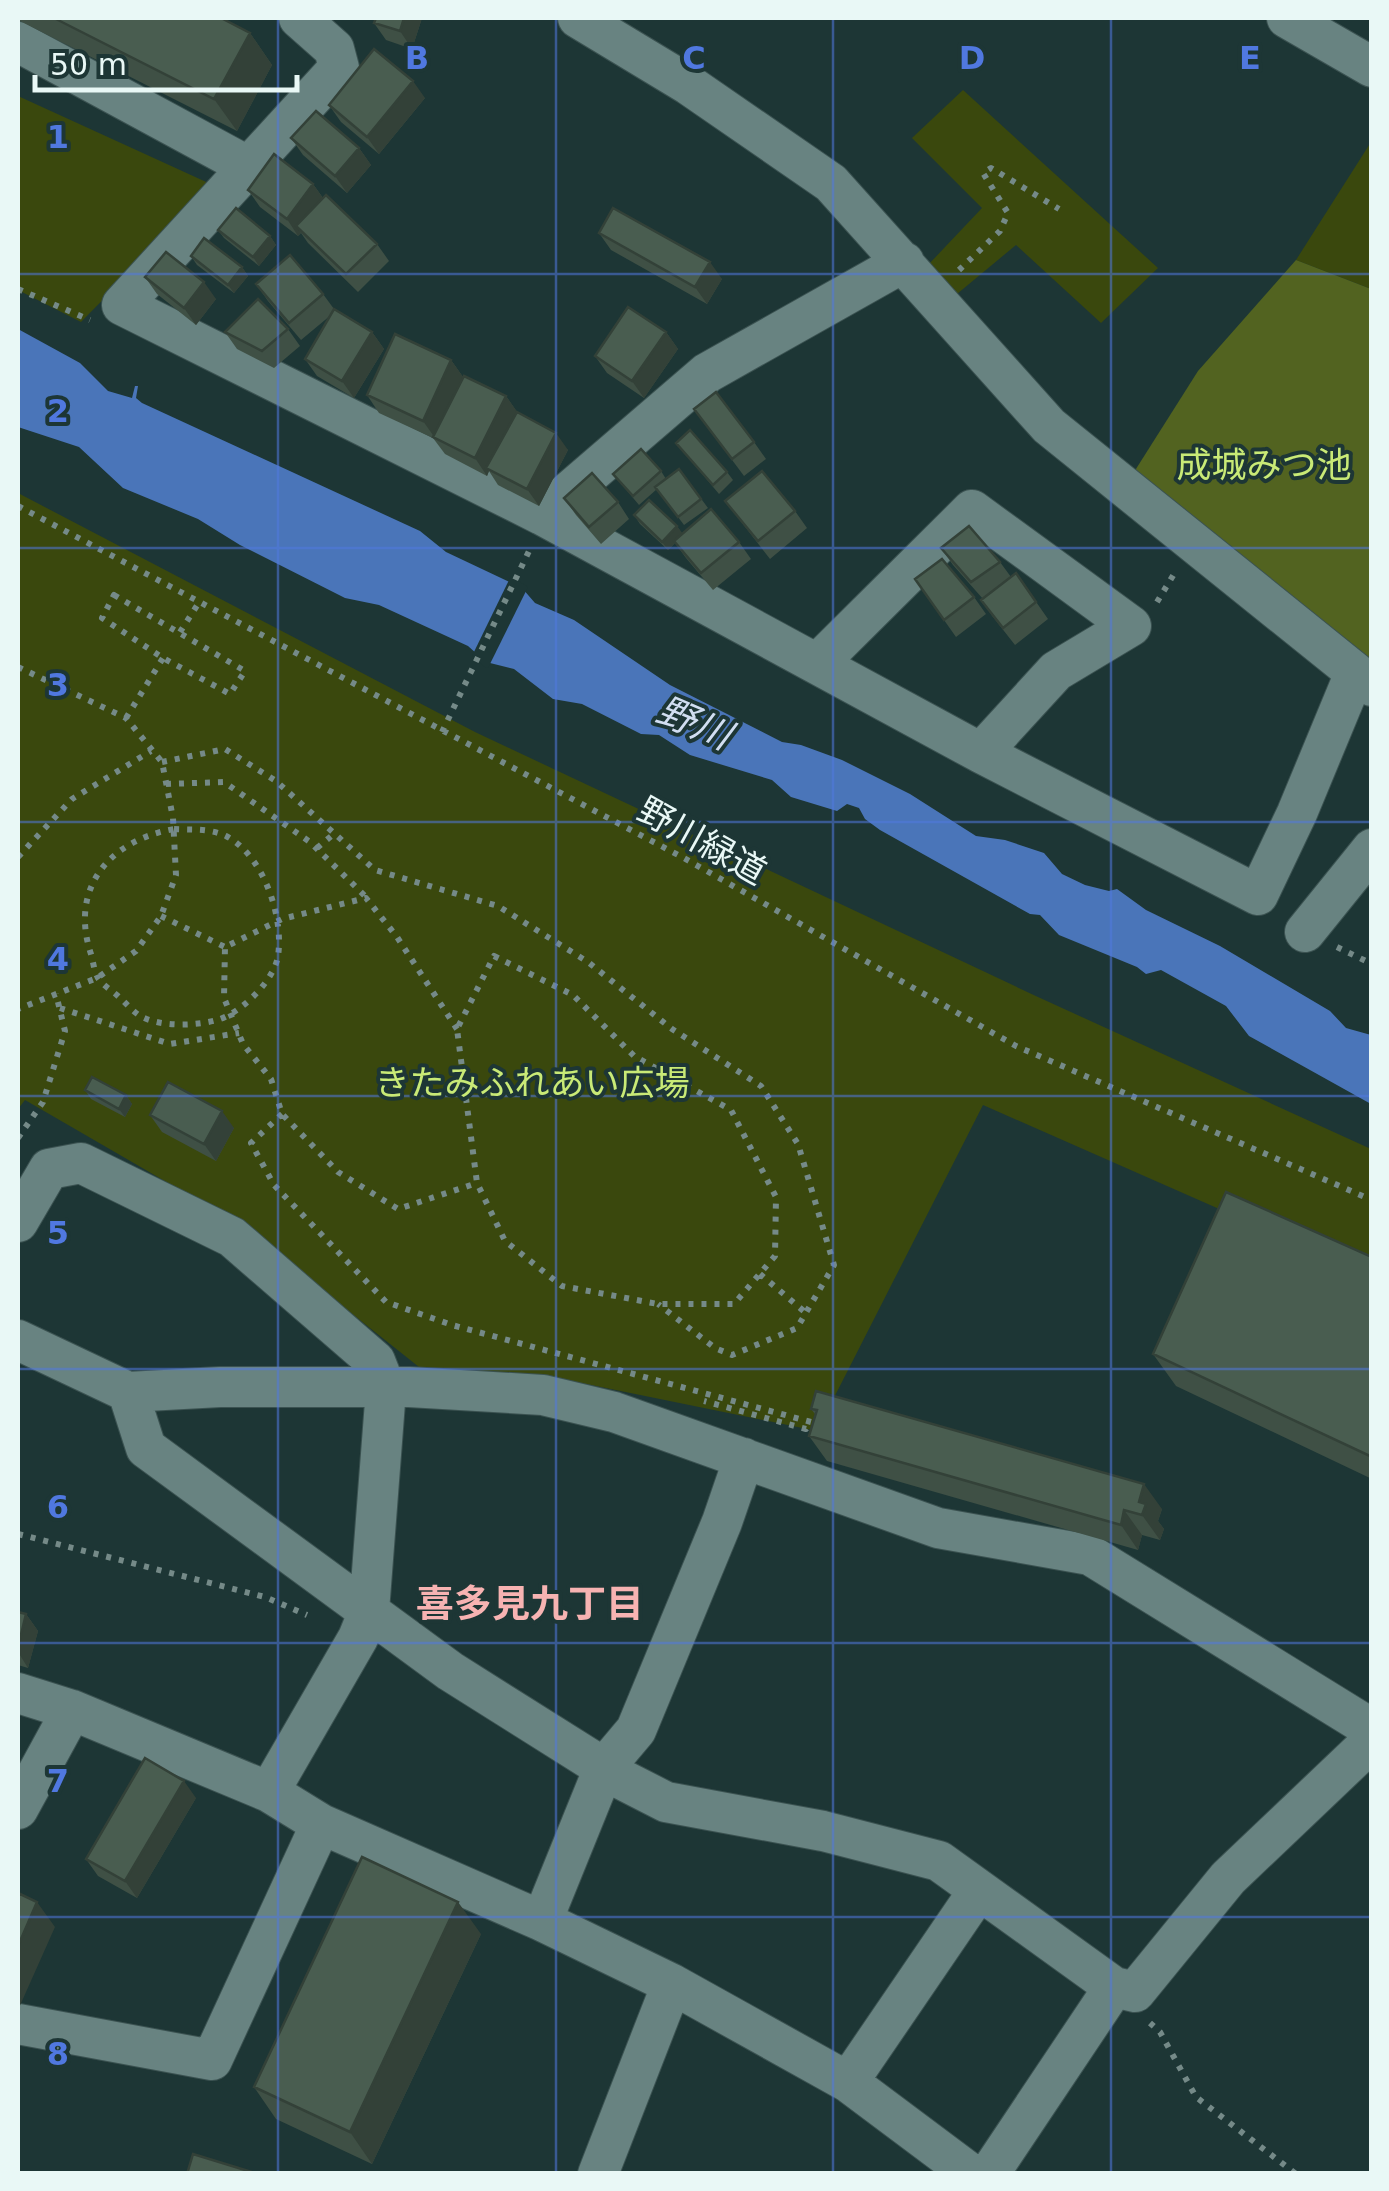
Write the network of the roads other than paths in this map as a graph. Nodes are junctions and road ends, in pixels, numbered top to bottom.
1 (299, 18) edge
2 (578, 18) edge
3 (1287, 18) edge
4 (18, 42) edge
5 (1372, 67) edge
6 (249, 167) junction
7 (904, 262) junction
8 (542, 515) junction
9 (818, 663) junction
10 (1363, 680) edge
11 (981, 753) junction
12 (1372, 849) edge
13 (1305, 932) dead end
14 (18, 1222) edge
15 (23, 1355) edge
16 (386, 1389) junction
17 (128, 1392) junction
18 (744, 1458) junction
19 (364, 1624) junction
20 (18, 1693) edge
21 (72, 1710) junction
22 (1372, 1730) edge
23 (1372, 1741) edge
24 (604, 1768) junction
25 (268, 1792) junction
26 (18, 1809) edge
27 (321, 1824) junction
28 (979, 1890) junction
29 (542, 1921) junction
30 (672, 1984) junction
31 (1124, 1989) junction
32 (18, 2024) edge
33 (848, 2082) junction
34 (598, 2174) edge
35 (971, 2174) edge
36 (989, 2174) edge

1 - 6 street
2 - 7 street
3 - 5 street
4 - 6 street
6 - 8 street
7 - 8 street
7 - 10 street
8 - 9 street
9 - 11 street
9 - 11 street
10 - 11 street
12 - 13 street
14 - 16 street
15 - 17 street
16 - 17 street
16 - 18 street
16 - 19 street
17 - 19 street
18 - 22 street
18 - 24 street
19 - 24 street
19 - 25 street
20 - 21 street
21 - 25 street
21 - 26 street
23 - 31 street
24 - 28 street
24 - 29 street
25 - 27 street
27 - 29 street
27 - 32 street
28 - 31 street
28 - 33 street
29 - 30 street
30 - 33 street
30 - 34 street
31 - 36 street
33 - 35 street

